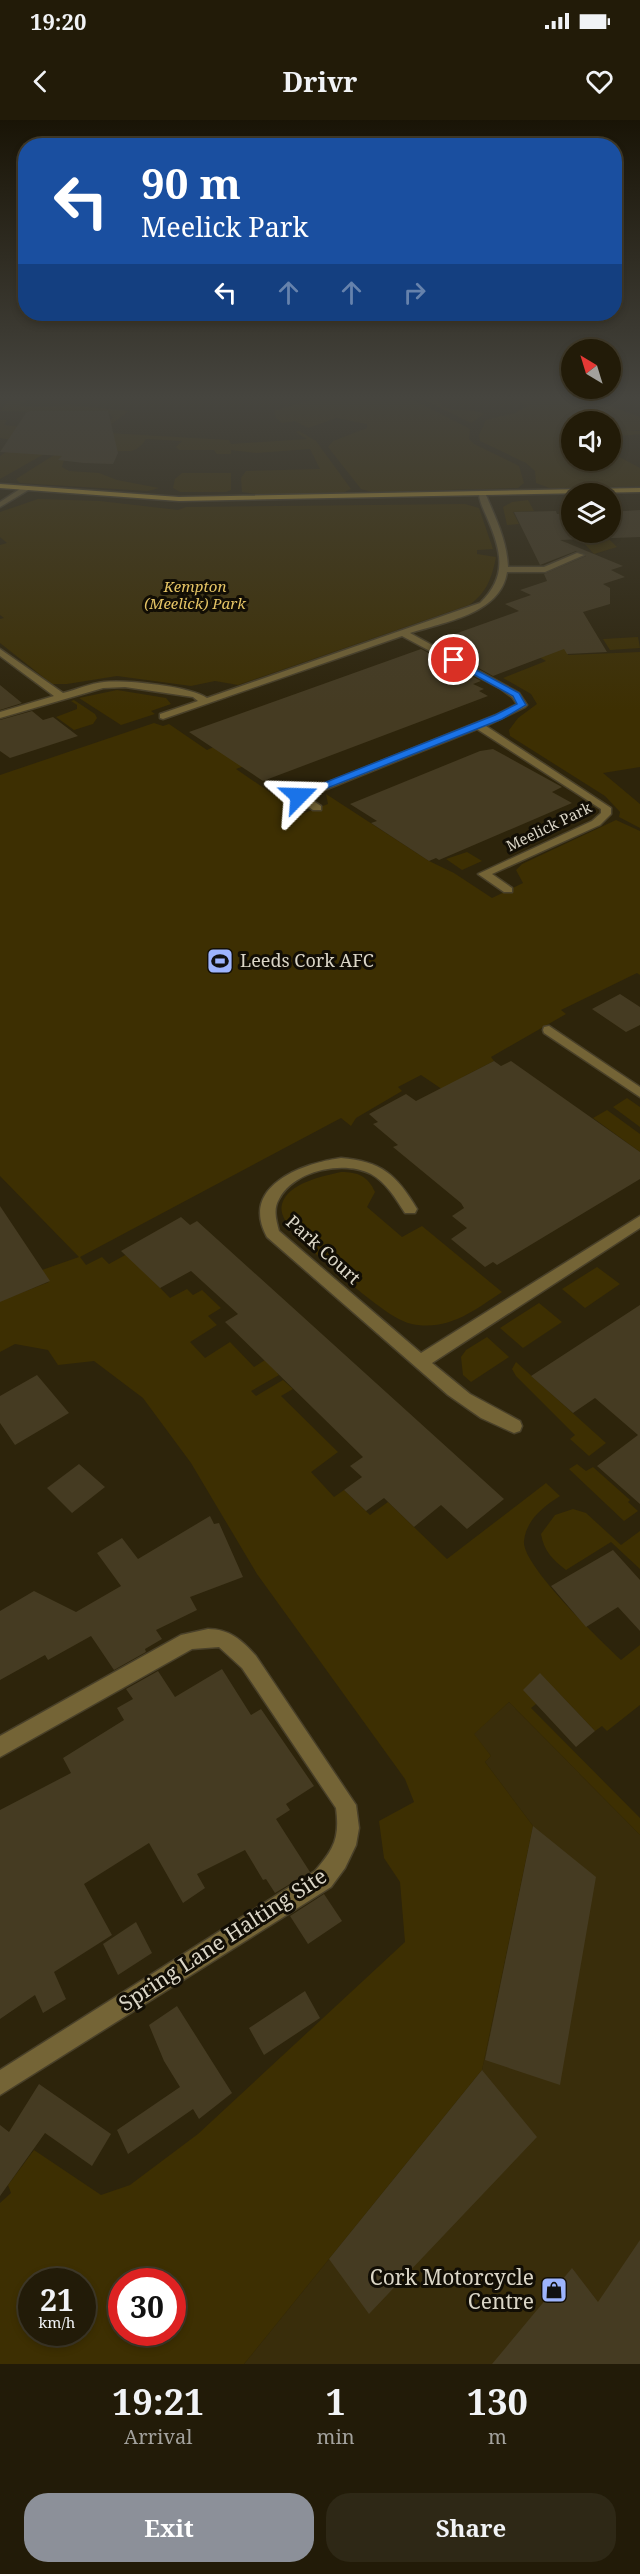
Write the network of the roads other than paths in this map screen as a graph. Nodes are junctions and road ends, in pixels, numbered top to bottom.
1 (485, 501) edge
2 (580, 555) dead end
3 (506, 570) junction
4 (404, 633) junction
5 (0, 652) edge
6 (60, 696) junction
7 (207, 702) junction
8 (0, 715) edge
9 (163, 716) dead end
10 (478, 725) junction
11 (317, 808) dead end
12 (508, 890) dead end
13 (549, 1030) dead end
14 (640, 1093) edge
15 (410, 1209) dead end
16 (634, 1225) edge
17 (640, 1239) edge
18 (420, 1362) junction
19 (514, 1426) dead end
20 (0, 1747) edge
21 (0, 2083) edge

1 - 3 street
2 - 3 street
3 - 4 street
4 - 7 street
4 - 10 street
5 - 6 street
6 - 7 street
6 - 8 street
7 - 9 street
10 - 11 street
10 - 12 street, Meelick Park
13 - 14 street
15 - 18 street, Park Court
16 - 17 street
16 - 18 street
18 - 19 street, Park Court
20 - 21 street, Spring Lane Halting Site

